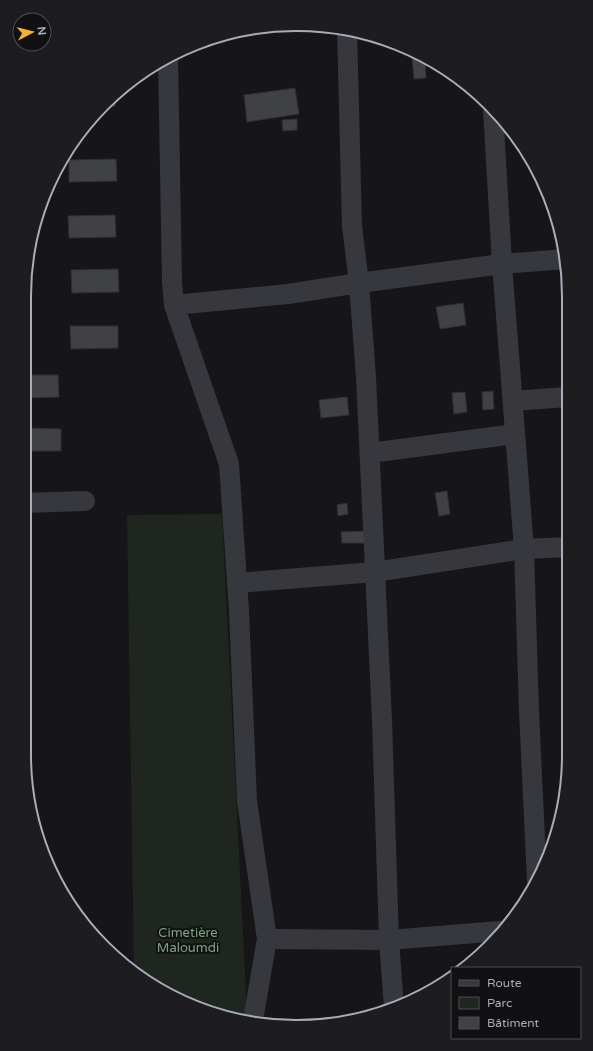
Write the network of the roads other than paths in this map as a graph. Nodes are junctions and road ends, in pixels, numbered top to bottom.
1 (347, 36) edge
2 (168, 65) edge
3 (494, 119) edge
4 (560, 260) edge
5 (502, 264) junction
6 (359, 283) junction
7 (174, 305) junction
8 (562, 397) edge
9 (513, 401) junction
10 (516, 434) junction
11 (370, 453) junction
12 (85, 501) dead end
13 (31, 503) edge
14 (562, 547) edge
15 (524, 549) junction
16 (375, 572) junction
17 (237, 583) junction
18 (536, 869) edge
19 (496, 930) edge
20 (266, 939) junction
21 (389, 940) junction
22 (394, 1002) edge
23 (254, 1017) edge

1 - 6 street
2 - 7 street
3 - 5 street
4 - 5 street
5 - 6 street
5 - 9 street
6 - 7 street
6 - 11 street
7 - 17 street
8 - 9 street
9 - 10 street
10 - 11 street
10 - 15 street
11 - 16 street
12 - 13 street
14 - 15 street
15 - 16 street
15 - 18 street
16 - 17 street
16 - 21 street
17 - 20 street
19 - 21 street
20 - 21 street
20 - 23 street
21 - 22 street

